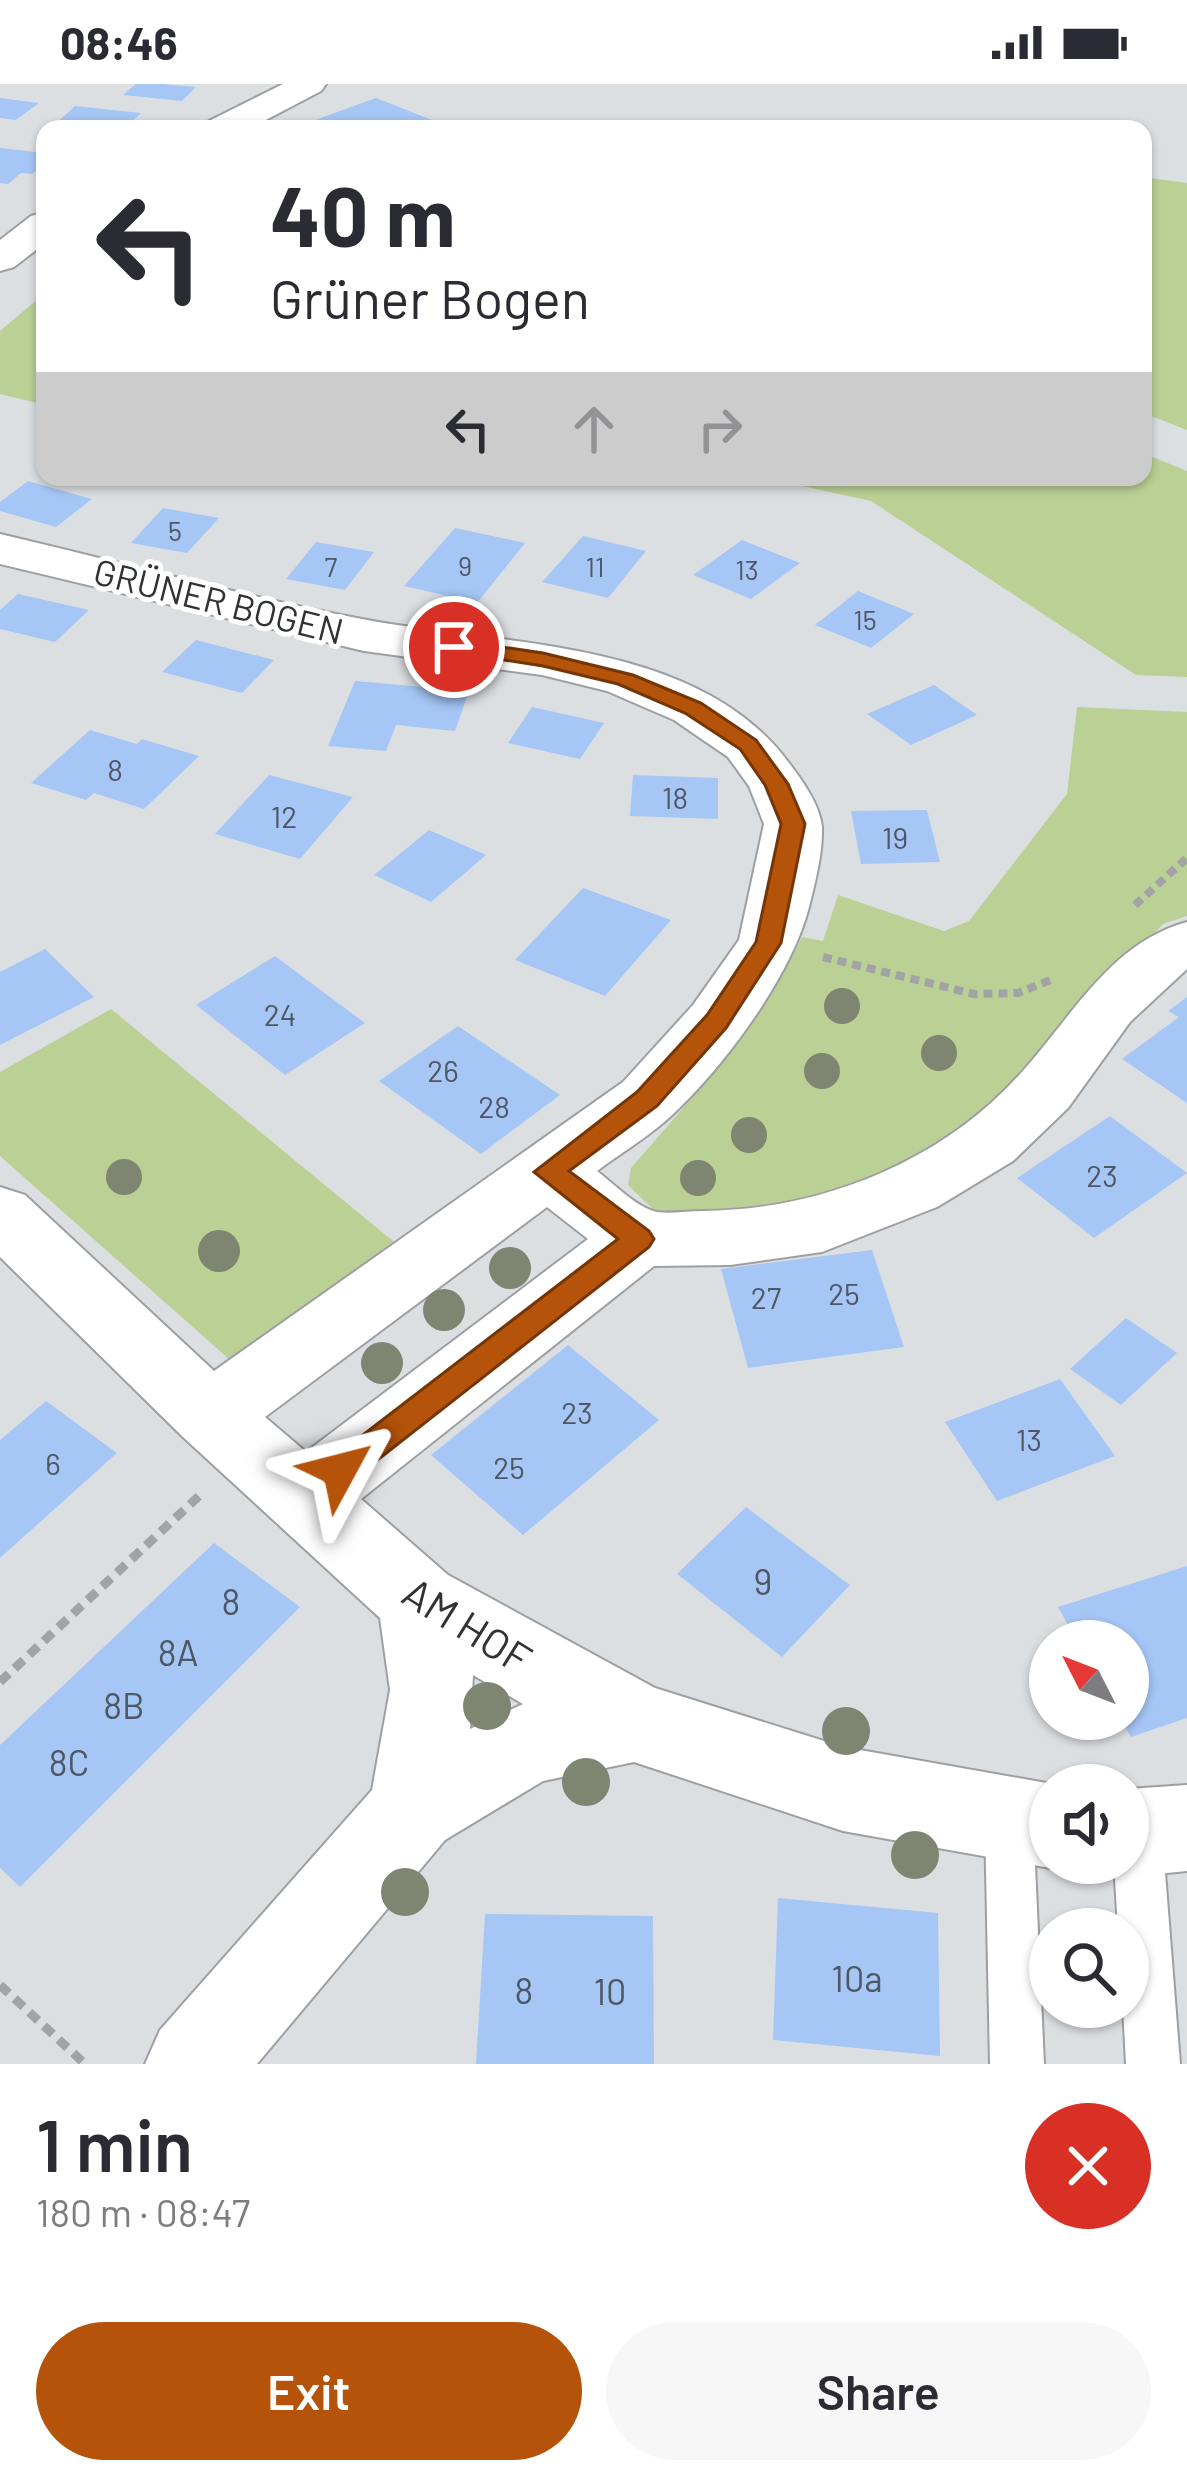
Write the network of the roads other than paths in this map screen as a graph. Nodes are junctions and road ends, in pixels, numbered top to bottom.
1 (309, 84) edge
2 (239, 120) edge
3 (36, 231) edge
4 (0, 259) edge
5 (0, 549) edge
6 (1160, 925) edge
7 (548, 1172) junction
8 (0, 1214) edge
9 (639, 1239) junction
10 (254, 1455) junction
11 (419, 1601) junction
12 (634, 1722) junction
13 (413, 1810) junction
14 (1029, 1823) edge
15 (1151, 1831) edge
16 (194, 2064) edge
17 (1017, 2064) edge
18 (1154, 2064) edge

1 - 2 street
3 - 4 street
5 - 7 street, GRÜNER BOGEN
6 - 9 street
7 - 9 street
7 - 10 street, GRÜNER BOGEN
8 - 10 street, AM HOF
9 - 10 street
10 - 11 street, AM HOF
11 - 12 street, AM HOF
11 - 13 street
12 - 13 street
12 - 14 street, AM HOF
13 - 16 street
14 - 17 lane
15 - 18 lane

